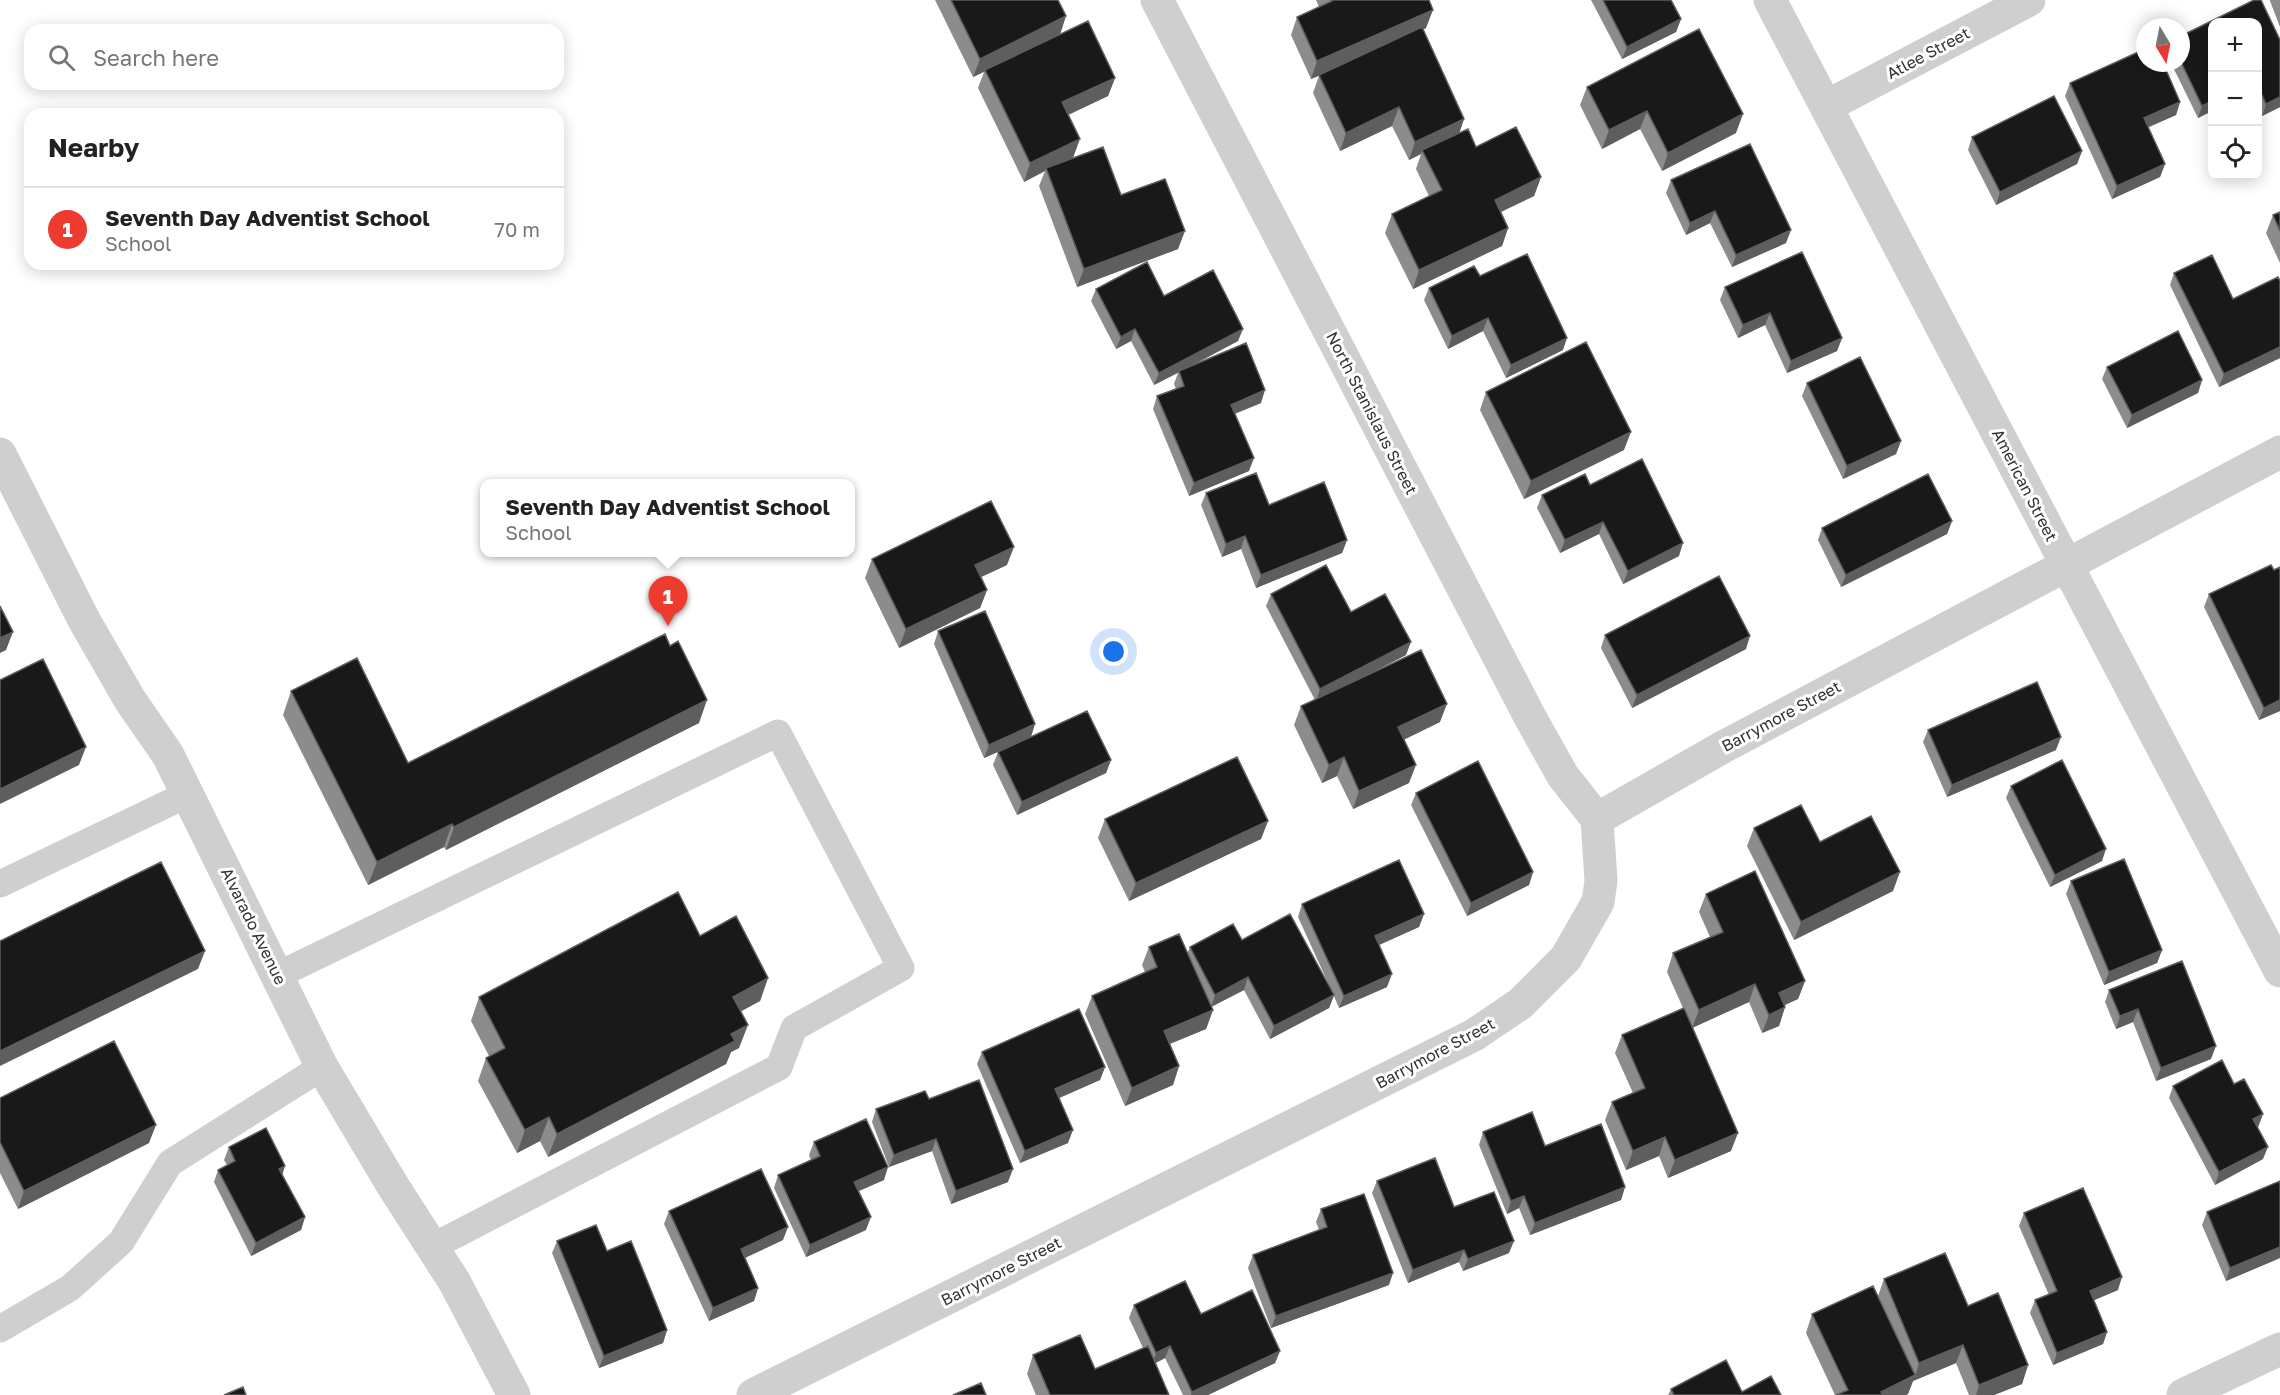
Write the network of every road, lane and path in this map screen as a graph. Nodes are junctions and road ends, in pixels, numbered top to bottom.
1 (1157, 0) edge
2 (1770, 0) edge
3 (2029, 0) edge
4 (1827, 106) junction
5 (2280, 452) edge
6 (2, 462) edge
7 (2066, 564) junction
8 (188, 794) junction
9 (1597, 819) junction
10 (0, 885) edge
11 (2280, 971) edge
12 (278, 975) junction
13 (322, 1067) junction
14 (432, 1247) junction
15 (0, 1329) edge
16 (2280, 1349) edge
17 (514, 1395) edge
18 (753, 1395) edge
19 (2183, 1395) edge

1 - 9 street, North Stanislaus Street
2 - 4 street, American Street
3 - 4 street, Atlee Street
4 - 7 street, American Street
5 - 7 street, Barrymore Street
6 - 8 street, Alvarado Avenue
7 - 9 street, Barrymore Street
7 - 11 street, American Street
8 - 10 lane
8 - 12 street, Alvarado Avenue
9 - 18 street, Barrymore Street
12 - 13 street, Alvarado Avenue
12 - 14 lane
13 - 14 street, Alvarado Avenue
13 - 15 lane
14 - 17 street, Alvarado Avenue
16 - 19 street

